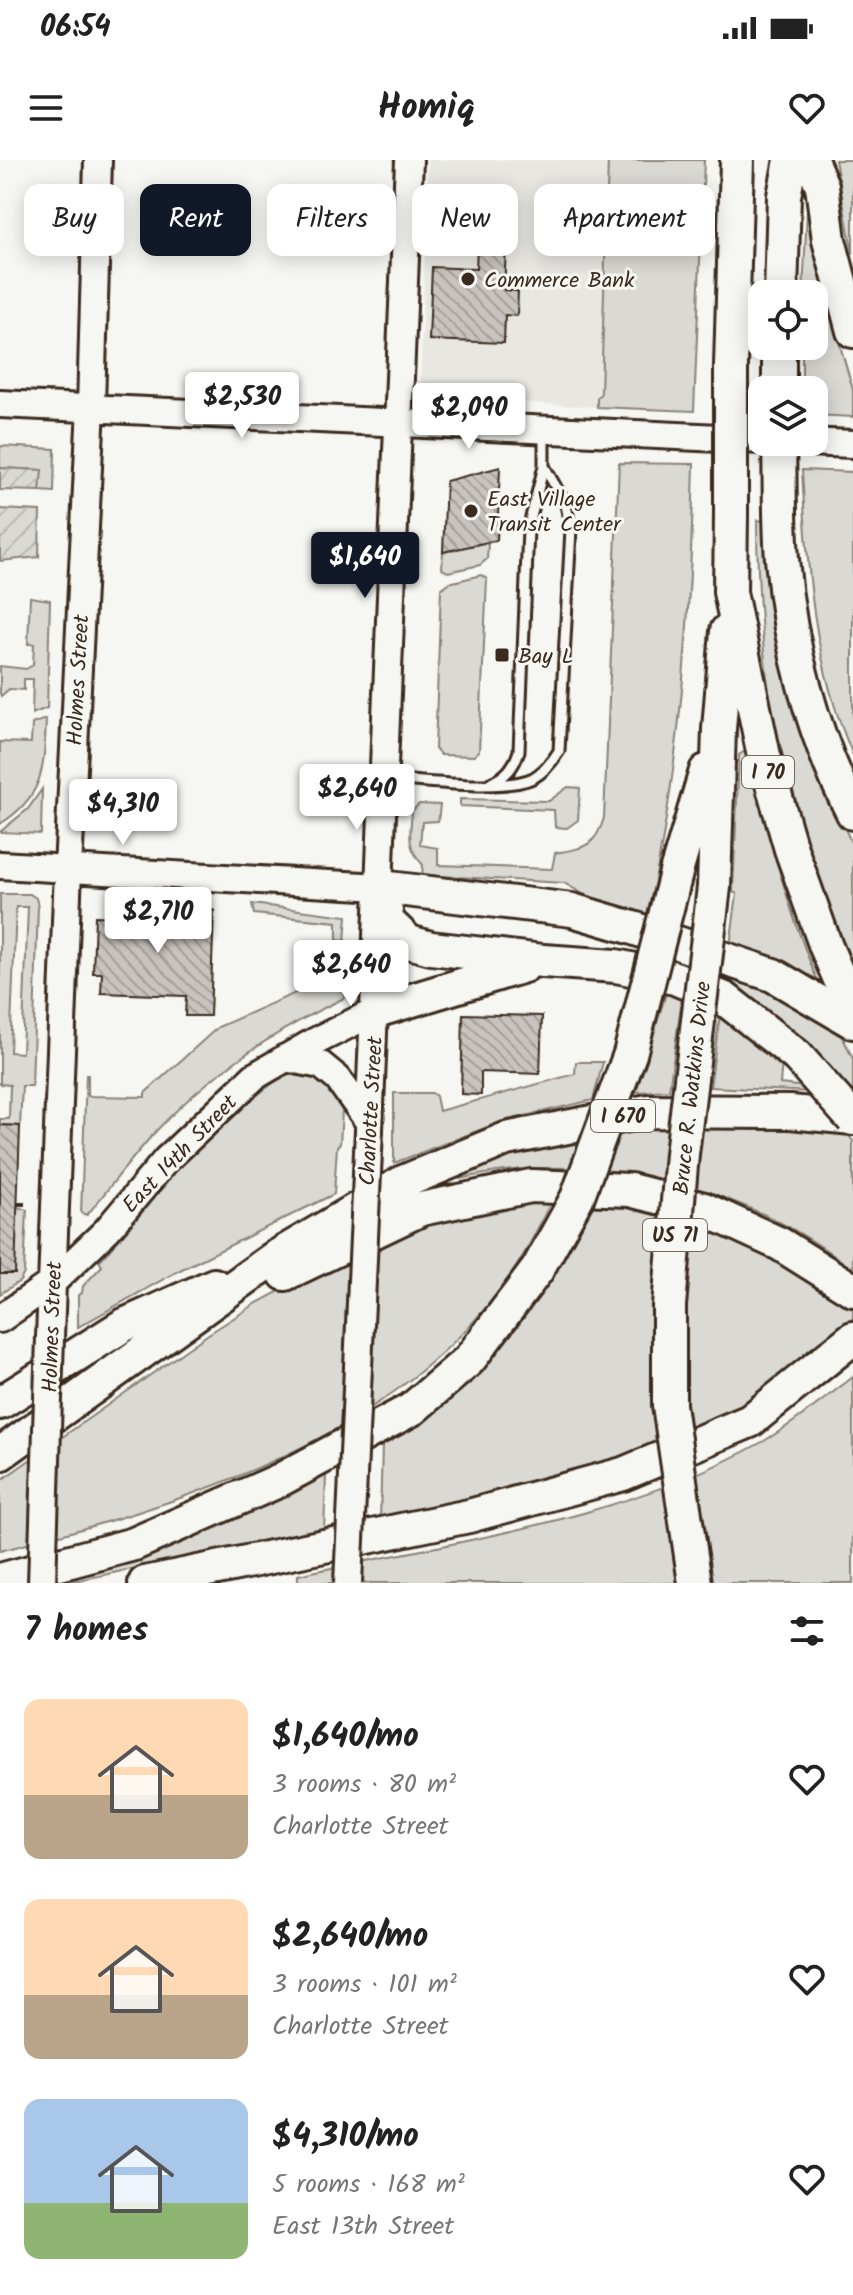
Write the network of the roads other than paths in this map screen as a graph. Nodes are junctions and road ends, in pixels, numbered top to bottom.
1 (98, 160) edge
2 (409, 160) edge
3 (737, 160) edge
4 (791, 160) edge
5 (811, 160) edge
6 (781, 280) edge
7 (853, 331) edge
8 (0, 404) edge
9 (91, 407) junction
10 (397, 423) junction
11 (544, 430) junction
12 (748, 439) edge
13 (828, 443) edge
14 (853, 444) edge
15 (779, 456) edge
16 (544, 466) junction
17 (730, 592) junction
18 (719, 729) junction
19 (384, 779) junction
20 (487, 784) junction
21 (853, 813) edge
22 (0, 865) edge
23 (68, 869) junction
24 (381, 887) junction
25 (543, 961) junction
26 (853, 1010) edge
27 (376, 1011) junction
28 (853, 1022) edge
29 (285, 1058) junction
30 (853, 1119) edge
31 (369, 1126) junction
32 (274, 1258) junction
33 (53, 1282) junction
34 (853, 1290) edge
35 (0, 1319) edge
36 (175, 1330) junction
37 (848, 1343) edge
38 (0, 1403) edge
39 (0, 1454) edge
40 (0, 1580) edge
41 (42, 1583) edge
42 (145, 1583) edge
43 (348, 1583) edge
44 (695, 1583) edge

1 - 9 street, Holmes Street
2 - 10 street, Charlotte Street
3 - 17 highway, I 70, bridge
4 - 6 highway
5 - 7 highway
8 - 9 street
9 - 10 street
9 - 23 street, Holmes Street
10 - 11 street
10 - 19 street, Charlotte Street
11 - 12 street
11 - 16 lane
13 - 14 street
15 - 21 highway, I 70
16 - 20 lane
16 - 20 lane
17 - 18 highway, Bruce R. Watkins Drive / US 71
17 - 26 highway, I 70
18 - 40 highway, bridge
18 - 44 highway, Bruce R. Watkins Drive / US 71, bridge
19 - 20 lane
19 - 24 street, Charlotte Street
22 - 23 street
23 - 24 street
23 - 33 street, Holmes Street
24 - 25 highway
24 - 27 street, Charlotte Street
24 - 28 highway
25 - 27 highway
25 - 30 highway, bridge
27 - 29 street, East 14th Street
27 - 31 street, Charlotte Street
29 - 31 street
29 - 33 street, East 14th Street
30 - 32 highway, I 670
31 - 43 street, Charlotte Street, bridge
32 - 36 highway, I 670
32 - 38 highway
33 - 35 street, East 14th Street
33 - 41 street, Holmes Street, bridge
34 - 36 highway
36 - 39 highway, I 670
37 - 42 highway

